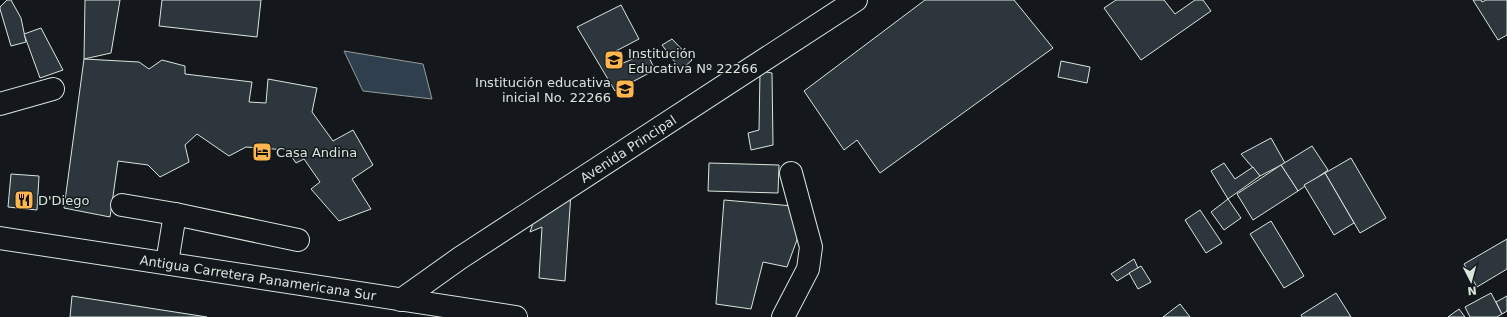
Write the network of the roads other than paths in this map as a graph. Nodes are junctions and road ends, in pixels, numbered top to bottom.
1 (856, 0) edge
2 (53, 89) dead end
3 (0, 104) edge
4 (791, 173) dead end
5 (122, 206) dead end
6 (175, 214) junction
7 (0, 238) edge
8 (298, 240) dead end
9 (167, 263) junction
10 (401, 300) junction
11 (516, 317) edge
12 (784, 317) edge

1 - 10 main road, Avenida Principal
2 - 3 main road
4 - 12 main road
5 - 6 main road
6 - 8 main road
6 - 9 main road
7 - 9 main road, Antigua Carretera Panamericana Sur
9 - 10 main road, Antigua Carretera Panamericana Sur
10 - 11 main road, Antigua Carretera Panamericana Sur

